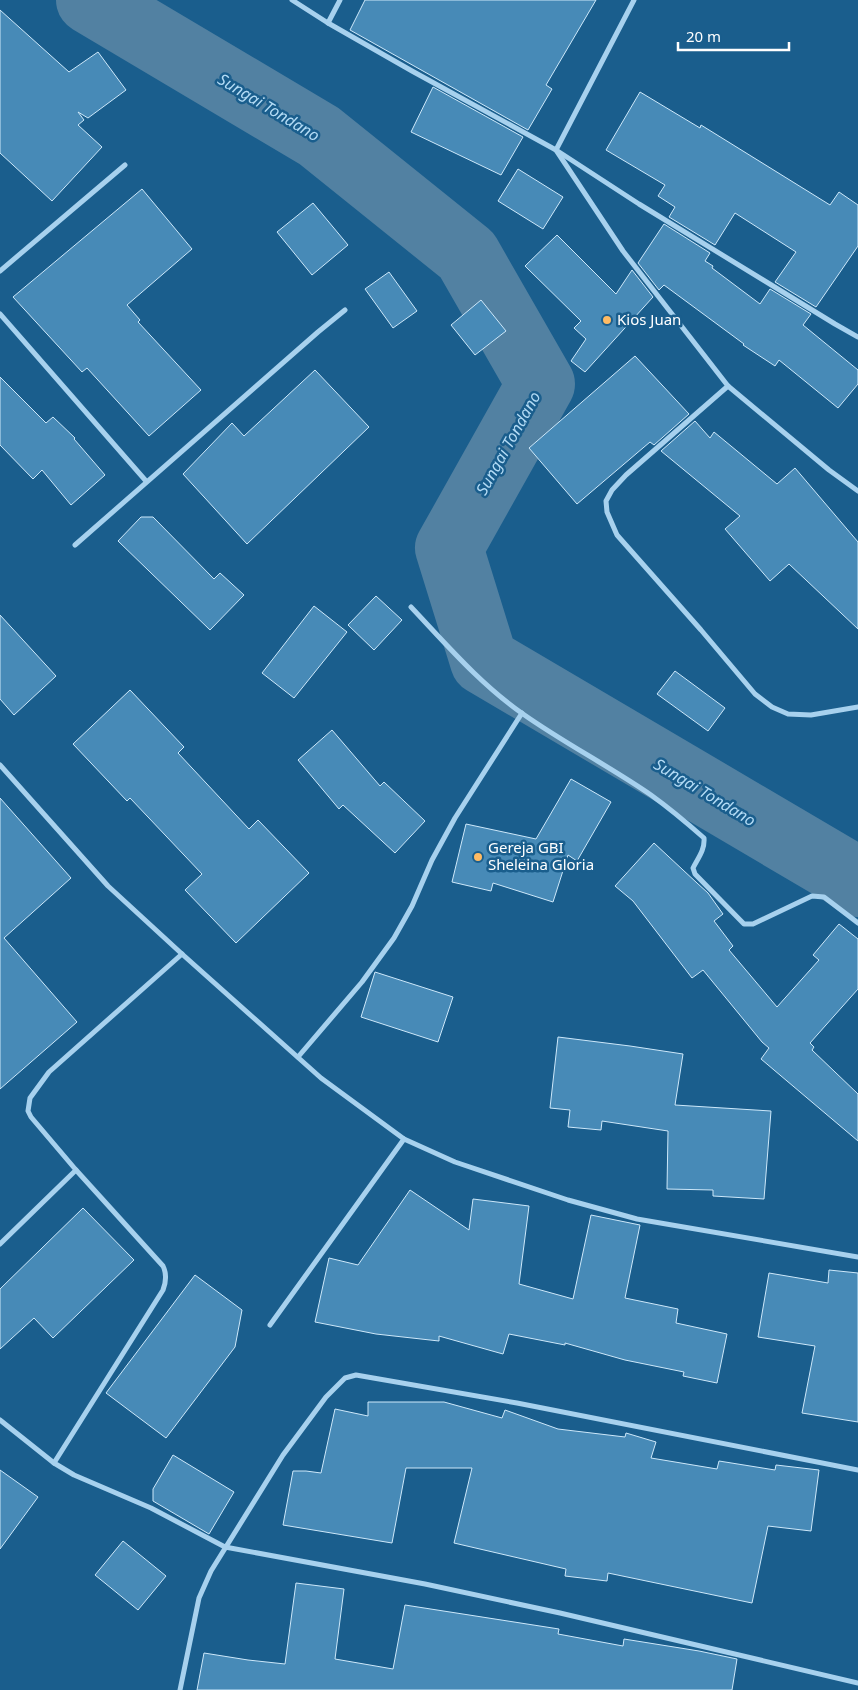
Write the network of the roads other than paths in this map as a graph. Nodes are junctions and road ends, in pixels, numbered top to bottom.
1 (292, 0) edge
2 (340, 0) edge
3 (634, 0) edge
4 (328, 23) junction
5 (556, 150) junction
6 (124, 165) dead end
7 (0, 270) edge
8 (345, 310) dead end
9 (0, 314) edge
10 (858, 337) edge
11 (728, 386) junction
12 (146, 481) junction
13 (858, 492) edge
14 (75, 545) dead end
15 (410, 607) dead end
16 (858, 707) edge
17 (522, 713) junction
18 (0, 765) edge
19 (858, 923) edge
20 (182, 954) junction
21 (298, 1057) junction
22 (404, 1139) junction
23 (76, 1170) junction
24 (0, 1244) edge
25 (858, 1257) edge
26 (270, 1325) dead end
27 (0, 1420) edge
28 (54, 1463) junction
29 (858, 1470) edge
30 (225, 1546) junction
31 (858, 1683) edge
32 (180, 1690) edge

1 - 4 street
2 - 4 street
3 - 5 street
4 - 5 street
5 - 10 street
5 - 11 street
6 - 7 street
8 - 12 street
9 - 12 street
11 - 13 street
11 - 16 street
12 - 14 street
15 - 17 street
17 - 19 street
17 - 21 street
18 - 20 street
20 - 21 street
20 - 23 street
21 - 22 street
22 - 25 street
22 - 26 street
23 - 24 street
23 - 28 street
27 - 28 street
28 - 30 street
29 - 30 street
30 - 31 street
30 - 32 street

